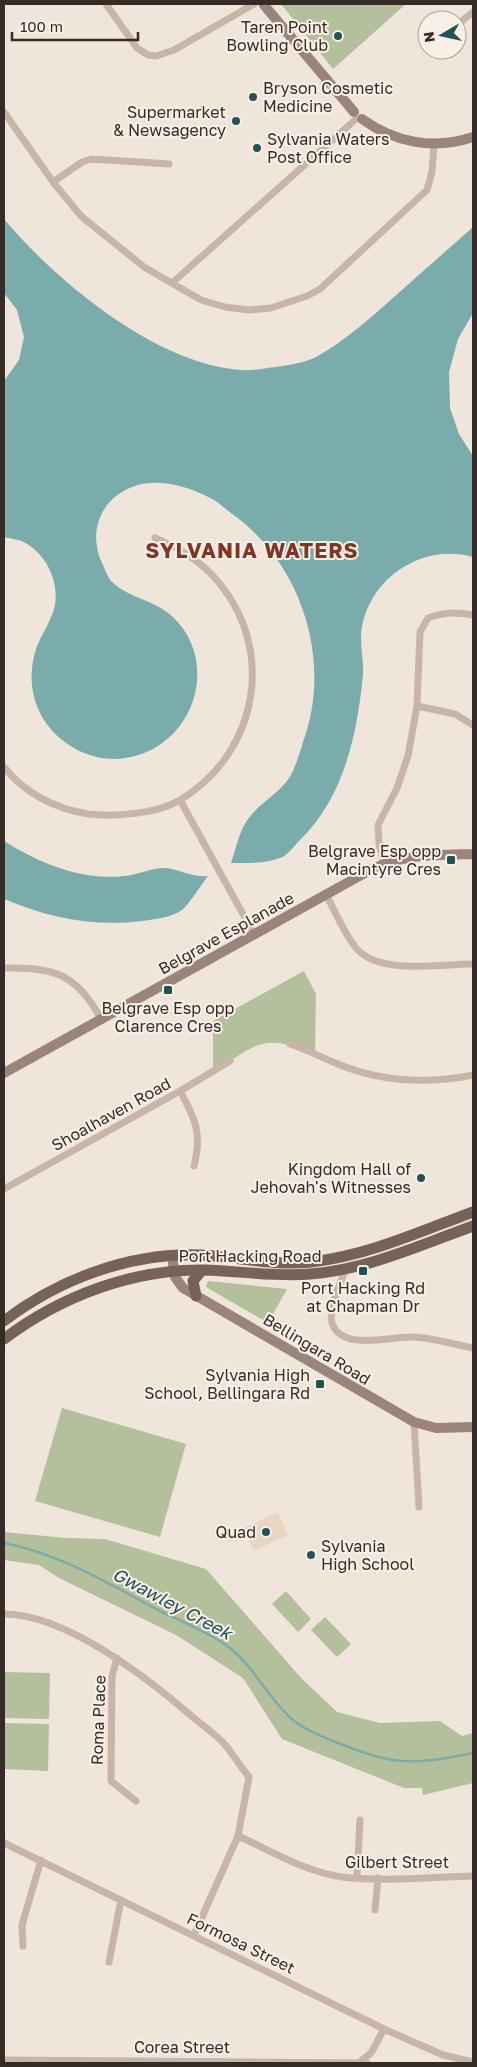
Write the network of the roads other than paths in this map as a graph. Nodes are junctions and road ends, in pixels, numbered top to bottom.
1 (106, 4) edge
2 (261, 4) edge
3 (4, 112) edge
4 (357, 117) junction
5 (473, 138) edge
6 (434, 144) junction
7 (169, 164) dead end
8 (53, 182) junction
9 (172, 283) junction
10 (154, 538) dead end
11 (473, 615) edge
12 (417, 706) junction
13 (473, 725) edge
14 (4, 767) edge
15 (180, 800) junction
16 (473, 854) edge
17 (384, 863) junction
18 (326, 895) junction
19 (254, 934) junction
20 (473, 964) edge
21 (4, 968) edge
22 (101, 1018) junction
23 (290, 1044) dead end
24 (230, 1061) dead end
25 (4, 1073) edge
26 (473, 1074) edge
27 (180, 1091) junction
28 (194, 1166) dead end
29 (4, 1189) edge
30 (473, 1212) edge
31 (473, 1226) edge
32 (172, 1256) junction
33 (346, 1268) junction
34 (202, 1270) junction
35 (173, 1272) junction
36 (196, 1296) junction
37 (4, 1321) edge
38 (4, 1339) edge
39 (473, 1348) edge
40 (414, 1422) junction
41 (473, 1427) edge
42 (419, 1507) dead end
43 (4, 1614) edge
44 (117, 1658) junction
45 (136, 1801) dead end
46 (360, 1820) dead end
47 (238, 1836) junction
48 (4, 1843) edge
49 (41, 1860) junction
50 (473, 1876) edge
51 (357, 1877) junction
52 (378, 1878) junction
53 (121, 1900) junction
54 (375, 1910) dead end
55 (194, 1935) junction
56 (23, 1946) dead end
57 (108, 1962) dead end
58 (384, 2029) junction
59 (4, 2060) edge
60 (35, 2062) edge
61 (150, 2062) edge
62 (250, 2062) edge
63 (364, 2062) edge
64 (471, 2062) edge

1 - 2 street
2 - 4 street
3 - 8 street
4 - 6 street
4 - 9 street
5 - 6 street
6 - 9 street
7 - 8 street
8 - 9 street
10 - 15 street
11 - 12 street
12 - 13 street
12 - 17 street
14 - 15 street
15 - 19 street
16 - 17 street, Belgrave Esplanade
17 - 18 street, Belgrave Esplanade
18 - 19 street, Belgrave Esplanade
18 - 20 street
19 - 22 street, Belgrave Esplanade
21 - 22 street
22 - 25 street, Belgrave Esplanade
23 - 26 street
24 - 27 street, Shoalhaven Road
27 - 28 street
27 - 29 street, Shoalhaven Road
30 - 32 main road, Port Hacking Road
31 - 33 main road, Port Hacking Road
32 - 35 street
32 - 37 main road, Port Hacking Road
33 - 34 main road, Port Hacking Road
33 - 39 street
34 - 35 main road, Port Hacking Road
34 - 36 main road
35 - 36 street, Bellingara Road
35 - 38 main road, Port Hacking Road
36 - 40 street, Bellingara Road
40 - 41 street, Bellingara Road
40 - 42 street
43 - 44 street
44 - 45 street, Roma Place
44 - 47 street
46 - 51 street
47 - 51 street, Gilbert Street
47 - 55 street
48 - 49 street, Formosa Street
49 - 53 street, Formosa Street
49 - 56 street
50 - 52 street, Gilbert Street
51 - 52 street, Gilbert Street
52 - 54 street
53 - 55 street, Formosa Street
53 - 57 street
55 - 58 street, Formosa Street
58 - 63 street, Corea Street
58 - 64 street, Formosa Street
59 - 60 street, Corea Street
60 - 61 street, Corea Street
61 - 62 street, Corea Street
62 - 63 street, Corea Street

